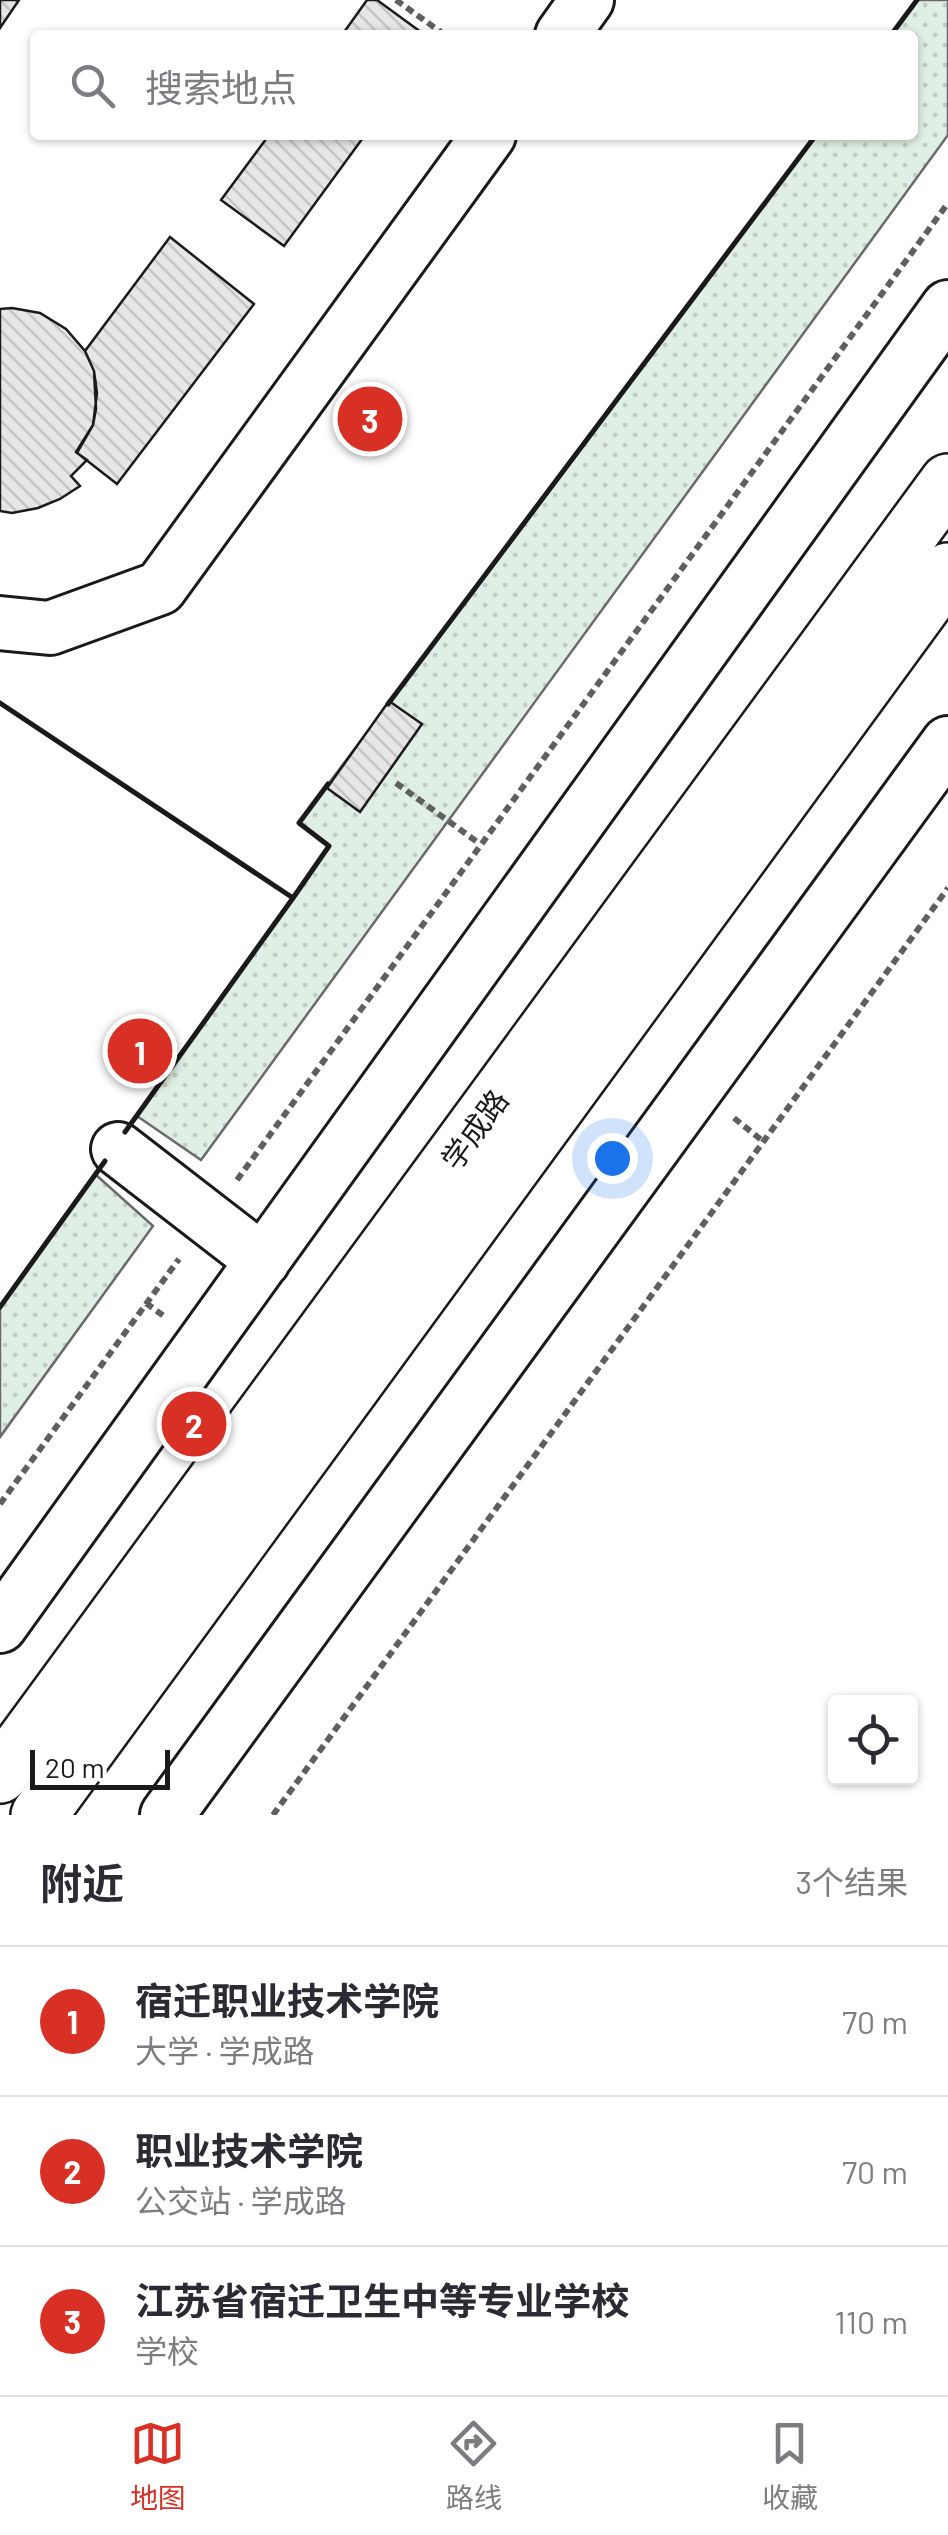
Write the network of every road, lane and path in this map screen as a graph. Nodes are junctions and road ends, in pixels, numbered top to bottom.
1 (396, 0) edge
2 (588, 0) edge
3 (438, 30) edge
4 (566, 30) edge
5 (485, 140) edge
6 (948, 202) edge
7 (948, 307) edge
8 (948, 482) edge
9 (948, 570) edge
10 (0, 623) edge
11 (948, 742) edge
12 (396, 783) dead end
13 (480, 844) junction
14 (948, 888) edge
15 (118, 1149) dead end
16 (208, 1219) junction
17 (262, 1260) junction
18 (0, 1504) edge
19 (0, 1626) edge
20 (0, 1775) edge
21 (39, 1815) edge
22 (167, 1815) edge
23 (273, 1815) edge

1 - 3 path
2 - 4 lane
5 - 10 lane
6 - 13 path
7 - 17 lane
8 - 20 main road, 学成路
9 - 21 main road, 学成路
11 - 22 lane
12 - 13 path
13 - 16 path
14 - 23 path
15 - 16 lane
16 - 17 lane
16 - 18 path
17 - 19 lane

